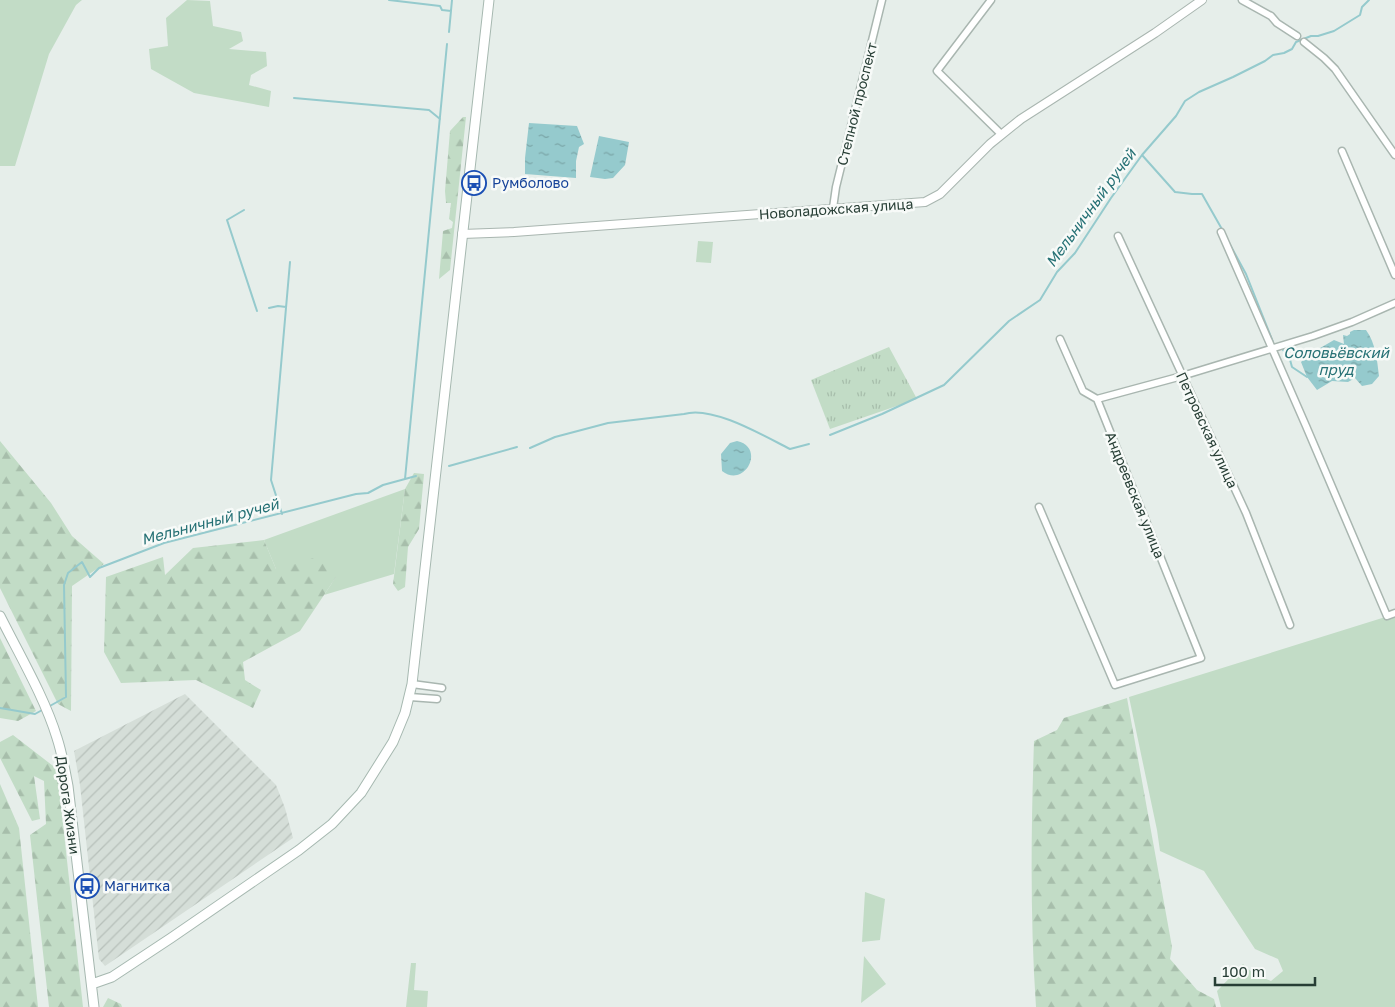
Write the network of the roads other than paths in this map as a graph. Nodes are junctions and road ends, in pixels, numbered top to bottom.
1 (489, 0) edge
2 (882, 0) edge
3 (991, 0) edge
4 (1202, 0) edge
5 (1242, 0) edge
6 (1297, 36) dead end
7 (1304, 42) dead end
8 (1001, 134) junction
9 (1342, 151) dead end
10 (1395, 155) edge
11 (833, 208) junction
12 (1221, 232) dead end
13 (462, 234) junction
14 (1118, 236) dead end
15 (1395, 275) edge
16 (1395, 303) edge
17 (1060, 340) dead end
18 (1271, 348) junction
19 (1182, 376) junction
20 (1097, 399) junction
21 (1039, 506) dead end
22 (1395, 613) edge
23 (0, 616) edge
24 (1290, 625) dead end
25 (412, 684) junction
26 (442, 688) dead end
27 (410, 697) junction
28 (437, 699) dead end
29 (92, 984) junction
30 (94, 1007) edge

1 - 13 main road
2 - 11 street, Степной проспект
3 - 8 street
4 - 8 street, Новоладожская улица
5 - 6 street
7 - 10 street
8 - 11 street, Новоладожская улица
9 - 15 street
11 - 13 street, Новоладожская улица
12 - 18 street
13 - 25 main road
14 - 19 street, Петровская улица
16 - 18 street
17 - 20 street, Андреевская улица
18 - 19 street
18 - 22 street
19 - 20 street
19 - 24 street, Петровская улица
20 - 21 street, Андреевская улица
23 - 29 main road, Дорога Жизни
25 - 26 street
25 - 27 main road
27 - 28 street
27 - 29 main road
29 - 30 main road, Дорога Жизни

